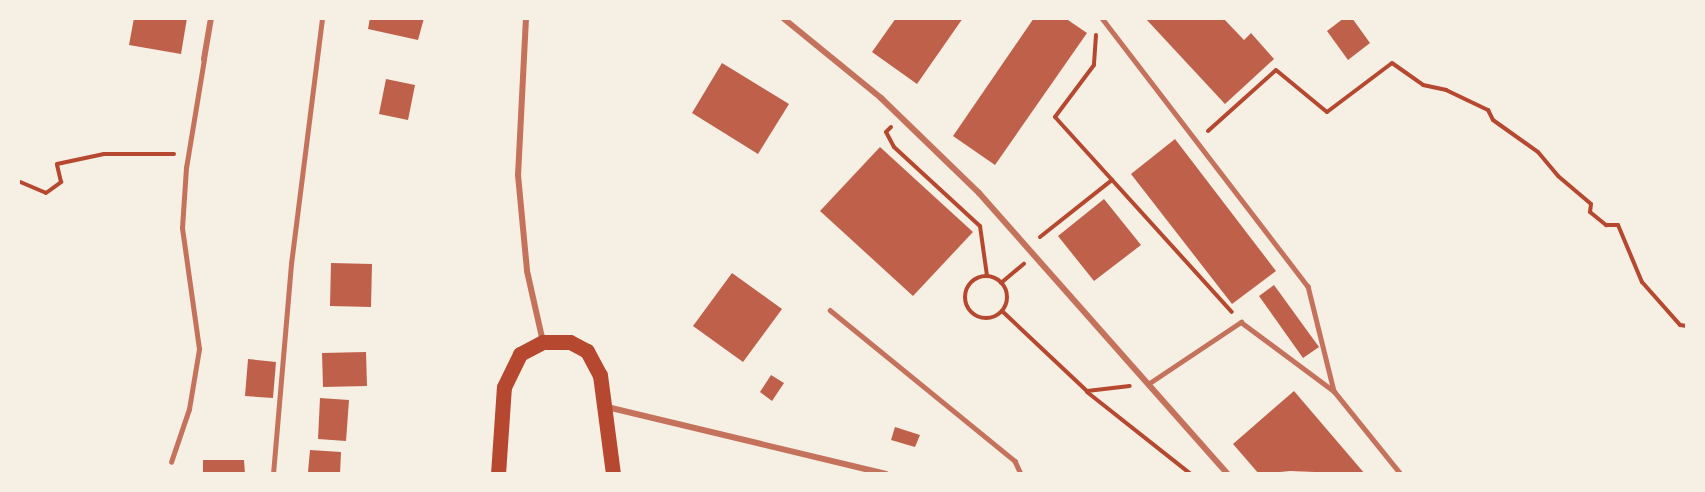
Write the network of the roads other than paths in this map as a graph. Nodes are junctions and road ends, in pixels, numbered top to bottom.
1 (211, 18) edge
2 (322, 18) edge
3 (525, 18) edge
4 (783, 18) edge
5 (1102, 18) edge
6 (204, 59) joint
7 (830, 310) dead end
8 (543, 342) junction
9 (1148, 384) junction
10 (1334, 391) junction
11 (607, 407) junction
12 (171, 462) dead end
13 (273, 474) edge
14 (498, 474) edge
15 (613, 474) edge
16 (886, 474) edge
17 (1021, 474) edge
18 (1228, 474) edge
19 (1401, 474) edge

1 - 6 street
2 - 13 lane
3 - 8 street
4 - 9 street
5 - 10 lane
6 - 12 lane
7 - 17 lane
8 - 11 main road
8 - 14 main road
9 - 10 lane
9 - 18 street
10 - 19 lane
11 - 15 main road
11 - 16 street

